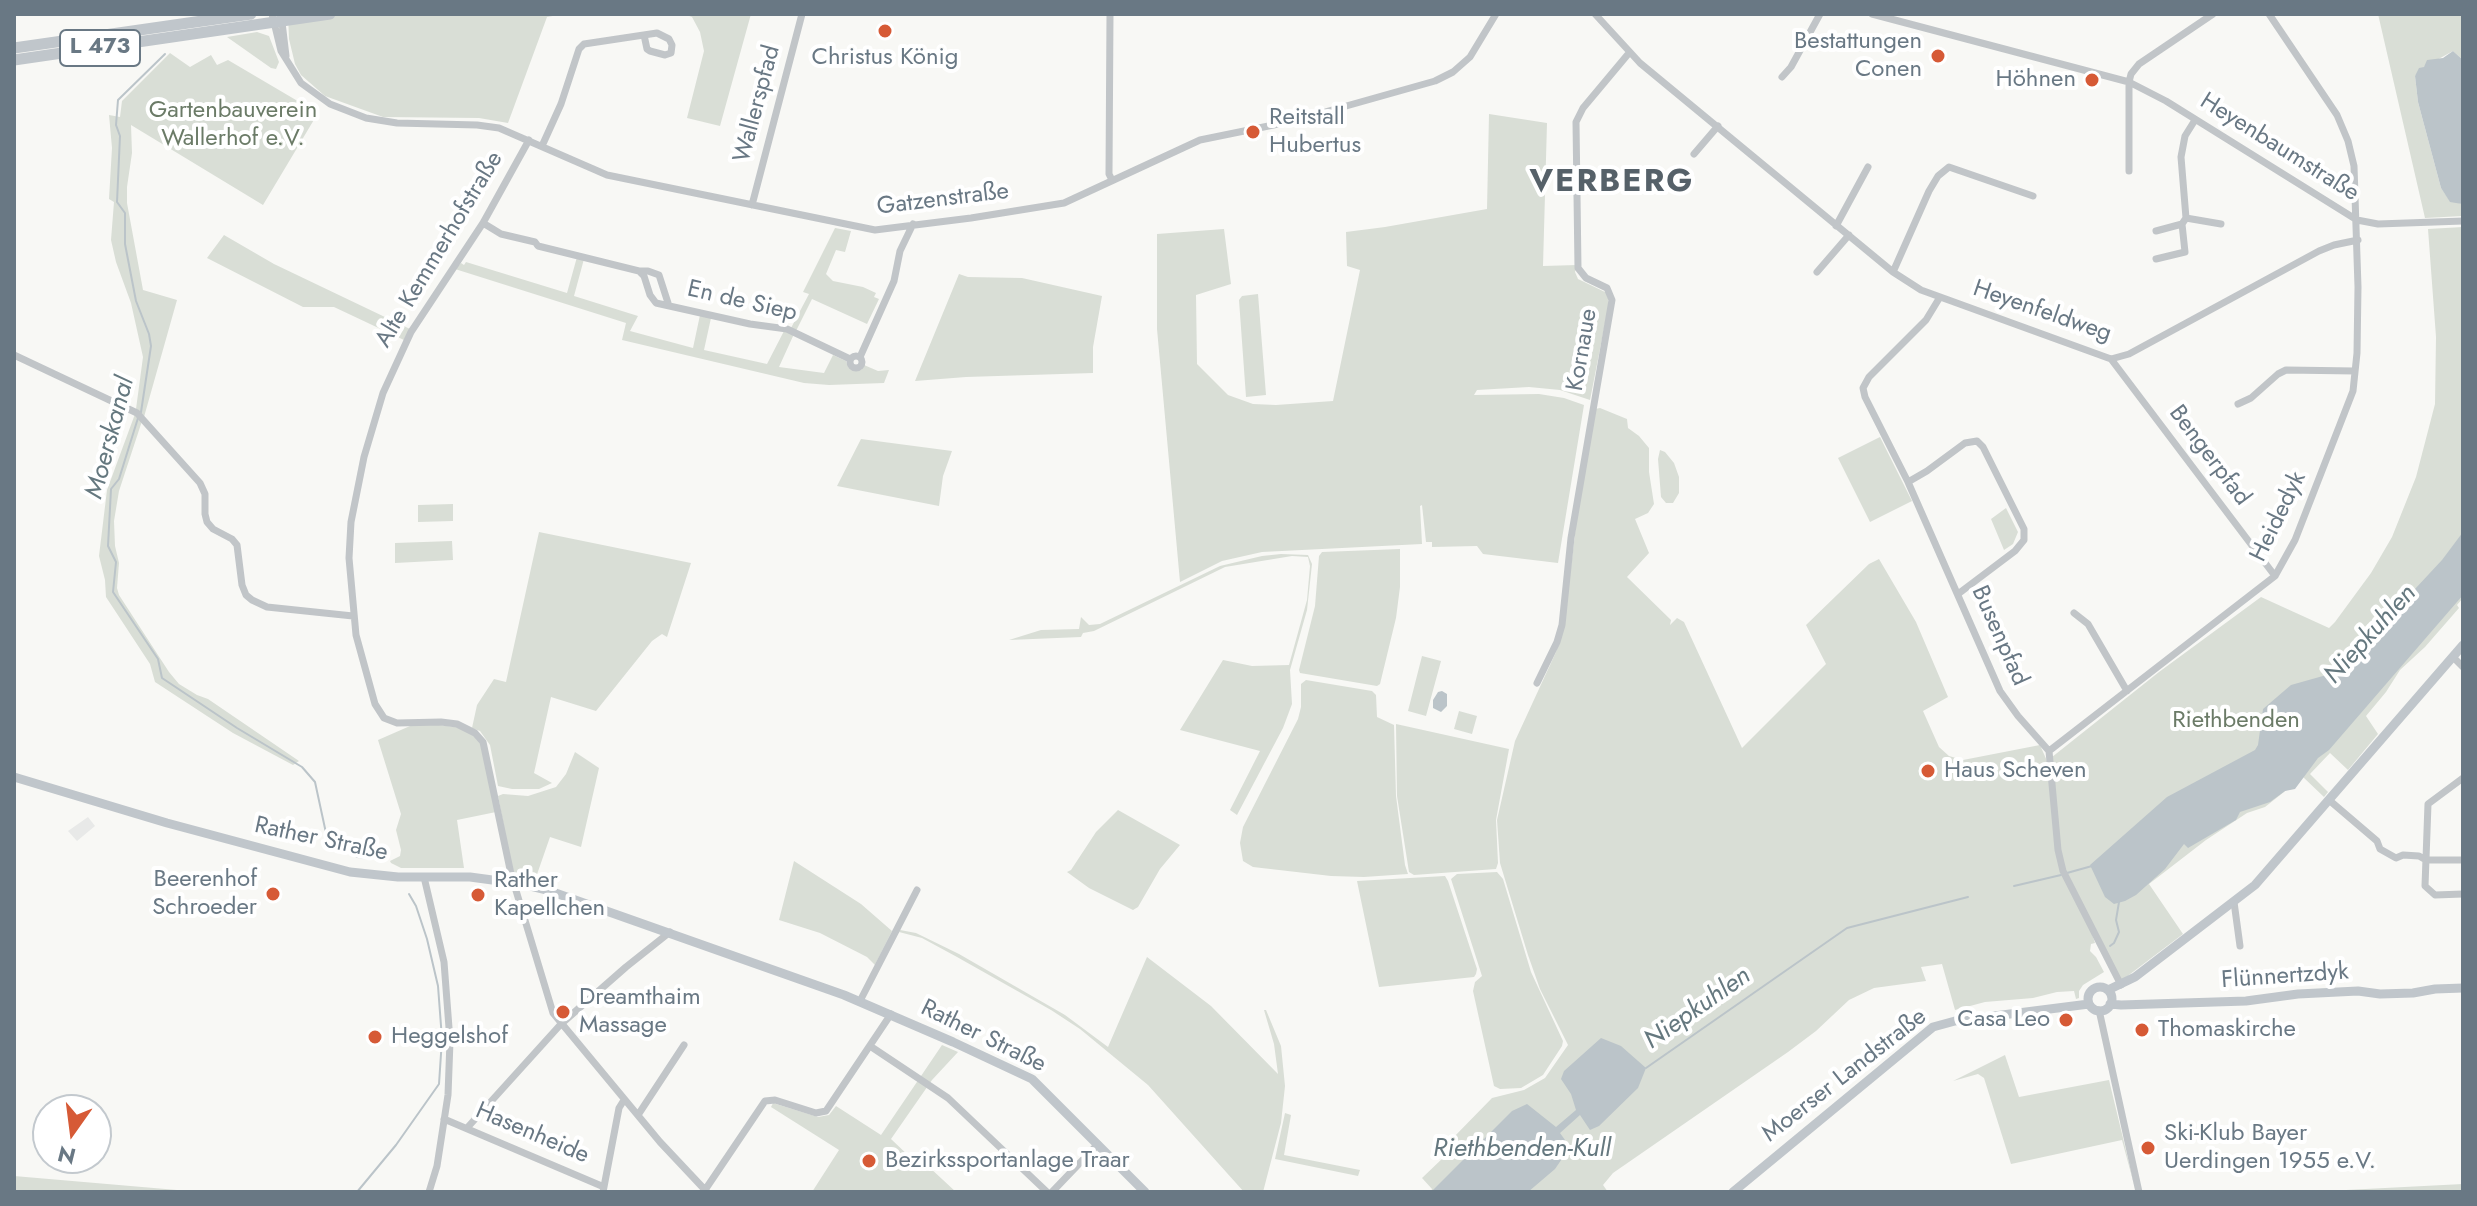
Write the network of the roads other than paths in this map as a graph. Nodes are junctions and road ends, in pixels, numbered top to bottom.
1 (251, 14) edge
2 (330, 14) edge
3 (802, 14) edge
4 (1110, 14) edge
5 (1496, 14) edge
6 (1595, 14) edge
7 (1820, 14) edge
8 (1872, 14) edge
9 (2213, 14) edge
10 (2269, 14) edge
11 (277, 18) edge
12 (644, 35) dead end
13 (14, 48) edge
14 (1629, 53) junction
15 (14, 60) edge
16 (1782, 77) dead end
17 (2129, 82) junction
18 (2195, 120) junction
19 (1718, 126) junction
20 (529, 140) junction
21 (542, 146) junction
22 (1694, 154) dead end
23 (1868, 167) dead end
24 (2129, 171) dead end
25 (1112, 180) junction
26 (2033, 196) dead end
27 (2356, 198) junction
28 (752, 205) junction
29 (2335, 208) junction
30 (2357, 220) junction
31 (2184, 221) junction
32 (2463, 221) edge
33 (483, 223) junction
34 (913, 224) junction
35 (2221, 224) dead end
36 (1836, 226) junction
37 (2156, 231) dead end
38 (1849, 235) junction
39 (2358, 240) junction
40 (2156, 259) dead end
41 (639, 271) junction
42 (1817, 272) dead end
43 (1893, 272) junction
44 (1940, 297) junction
45 (669, 306) junction
46 (14, 355) edge
47 (2111, 359) junction
48 (2355, 371) junction
49 (2238, 404) dead end
50 (1908, 482) junction
51 (2275, 576) junction
52 (1958, 594) junction
53 (2074, 613) dead end
54 (353, 616) junction
55 (2463, 645) edge
56 (2453, 657) junction
57 (2463, 667) edge
58 (1537, 683) dead end
59 (2127, 691) junction
60 (2049, 751) junction
61 (14, 777) edge
62 (2463, 778) edge
63 (2329, 800) junction
64 (2426, 860) junction
65 (2463, 860) edge
66 (424, 877) junction
67 (513, 882) junction
68 (917, 890) dead end
69 (2463, 894) edge
70 (2234, 902) junction
71 (670, 932) junction
72 (2240, 946) dead end
73 (2121, 985) junction
74 (2463, 988) edge
75 (2108, 990) junction
76 (860, 1001) junction
77 (2089, 1004) junction
78 (2110, 1004) junction
79 (2099, 1010) junction
80 (891, 1014) junction
81 (561, 1024) junction
82 (684, 1045) dead end
83 (870, 1046) junction
84 (624, 1100) junction
85 (638, 1115) junction
86 (444, 1119) junction
87 (467, 1128) junction
88 (1098, 1144) junction
89 (603, 1189) edge
90 (706, 1191) edge
91 (429, 1192) edge
92 (1050, 1192) edge
93 (1145, 1192) edge
94 (1733, 1192) edge
95 (2139, 1192) edge

1 - 13 main road, L 473
2 - 11 main road, L 473
3 - 28 street, Wallerspfad
4 - 25 street
5 - 25 street, Gatzenstraße
6 - 14 street, Heyenfeldweg
7 - 16 street
8 - 17 street, Heyenbaumstraße
9 - 17 street
10 - 27 street, Heidedyk
11 - 15 main road, L 473
11 - 20 street, Gatzenstraße
12 - 21 street
14 - 19 street, Heyenfeldweg
14 - 58 street, Kornaue
17 - 18 street, Heyenbaumstraße
17 - 24 street
18 - 29 street, Heyenbaumstraße
18 - 31 street
19 - 22 street
19 - 36 street, Heyenfeldweg
20 - 21 street, Gatzenstraße
20 - 33 street, Alte Kemmerhofstraße
21 - 28 street, Gatzenstraße
23 - 36 street
25 - 34 street, Gatzenstraße
26 - 43 street
27 - 29 street
27 - 30 street, Heidedyk
28 - 34 street, Gatzenstraße
29 - 30 street, Heyenbaumstraße
30 - 32 street, Heyenbaumstraße
30 - 39 street, Heidedyk
31 - 35 street
31 - 37 street
31 - 40 street
33 - 41 street, En de Siep
33 - 54 street, Alte Kemmerhofstraße
34 - 45 street, En de Siep
36 - 38 street, Heyenfeldweg
38 - 42 street
38 - 43 street, Heyenfeldweg
39 - 47 street, Heyenfeldweg
39 - 48 street, Heidedyk
41 - 45 street, En de Siep
41 - 45 street, En de Siep
43 - 44 street, Heyenfeldweg
44 - 47 street, Heyenfeldweg
44 - 50 street, Busenpfad
46 - 54 street
47 - 51 street, Bengerpfad
48 - 49 street
48 - 51 street, Heidedyk
50 - 52 street, Busenpfad
50 - 52 street
51 - 59 street, Heidedyk
52 - 60 street, Busenpfad
53 - 59 street
54 - 67 street, Alte Kemmerhofstraße
55 - 56 street
56 - 57 street
56 - 63 street
59 - 60 street, Heidedyk
60 - 73 street
61 - 66 street, Rather Straße
62 - 64 street
63 - 64 street
63 - 70 street
64 - 65 street
64 - 69 street
66 - 67 street, Rather Straße
66 - 86 street
67 - 71 street, Rather Straße
67 - 81 street, Alte Kemmerhofstraße
68 - 76 street
70 - 72 street
70 - 73 street
71 - 76 street, Rather Straße
71 - 81 street
73 - 75 street
74 - 78 street, Flünnertzdyk
75 - 77 street
75 - 78 street
76 - 80 street, Rather Straße
77 - 79 street
77 - 94 street, Moerser Landstraße
78 - 79 street
79 - 95 street
80 - 83 street
80 - 88 street, Rather Straße
81 - 84 street, Alte Kemmerhofstraße
81 - 87 street
82 - 85 street
83 - 90 street
83 - 92 street
84 - 85 street, Alte Kemmerhofstraße
84 - 89 street
85 - 90 street, Alte Kemmerhofstraße
86 - 87 street, Hasenheide
86 - 91 street
87 - 89 street, Hasenheide
88 - 92 street
88 - 93 street, Rather Straße

